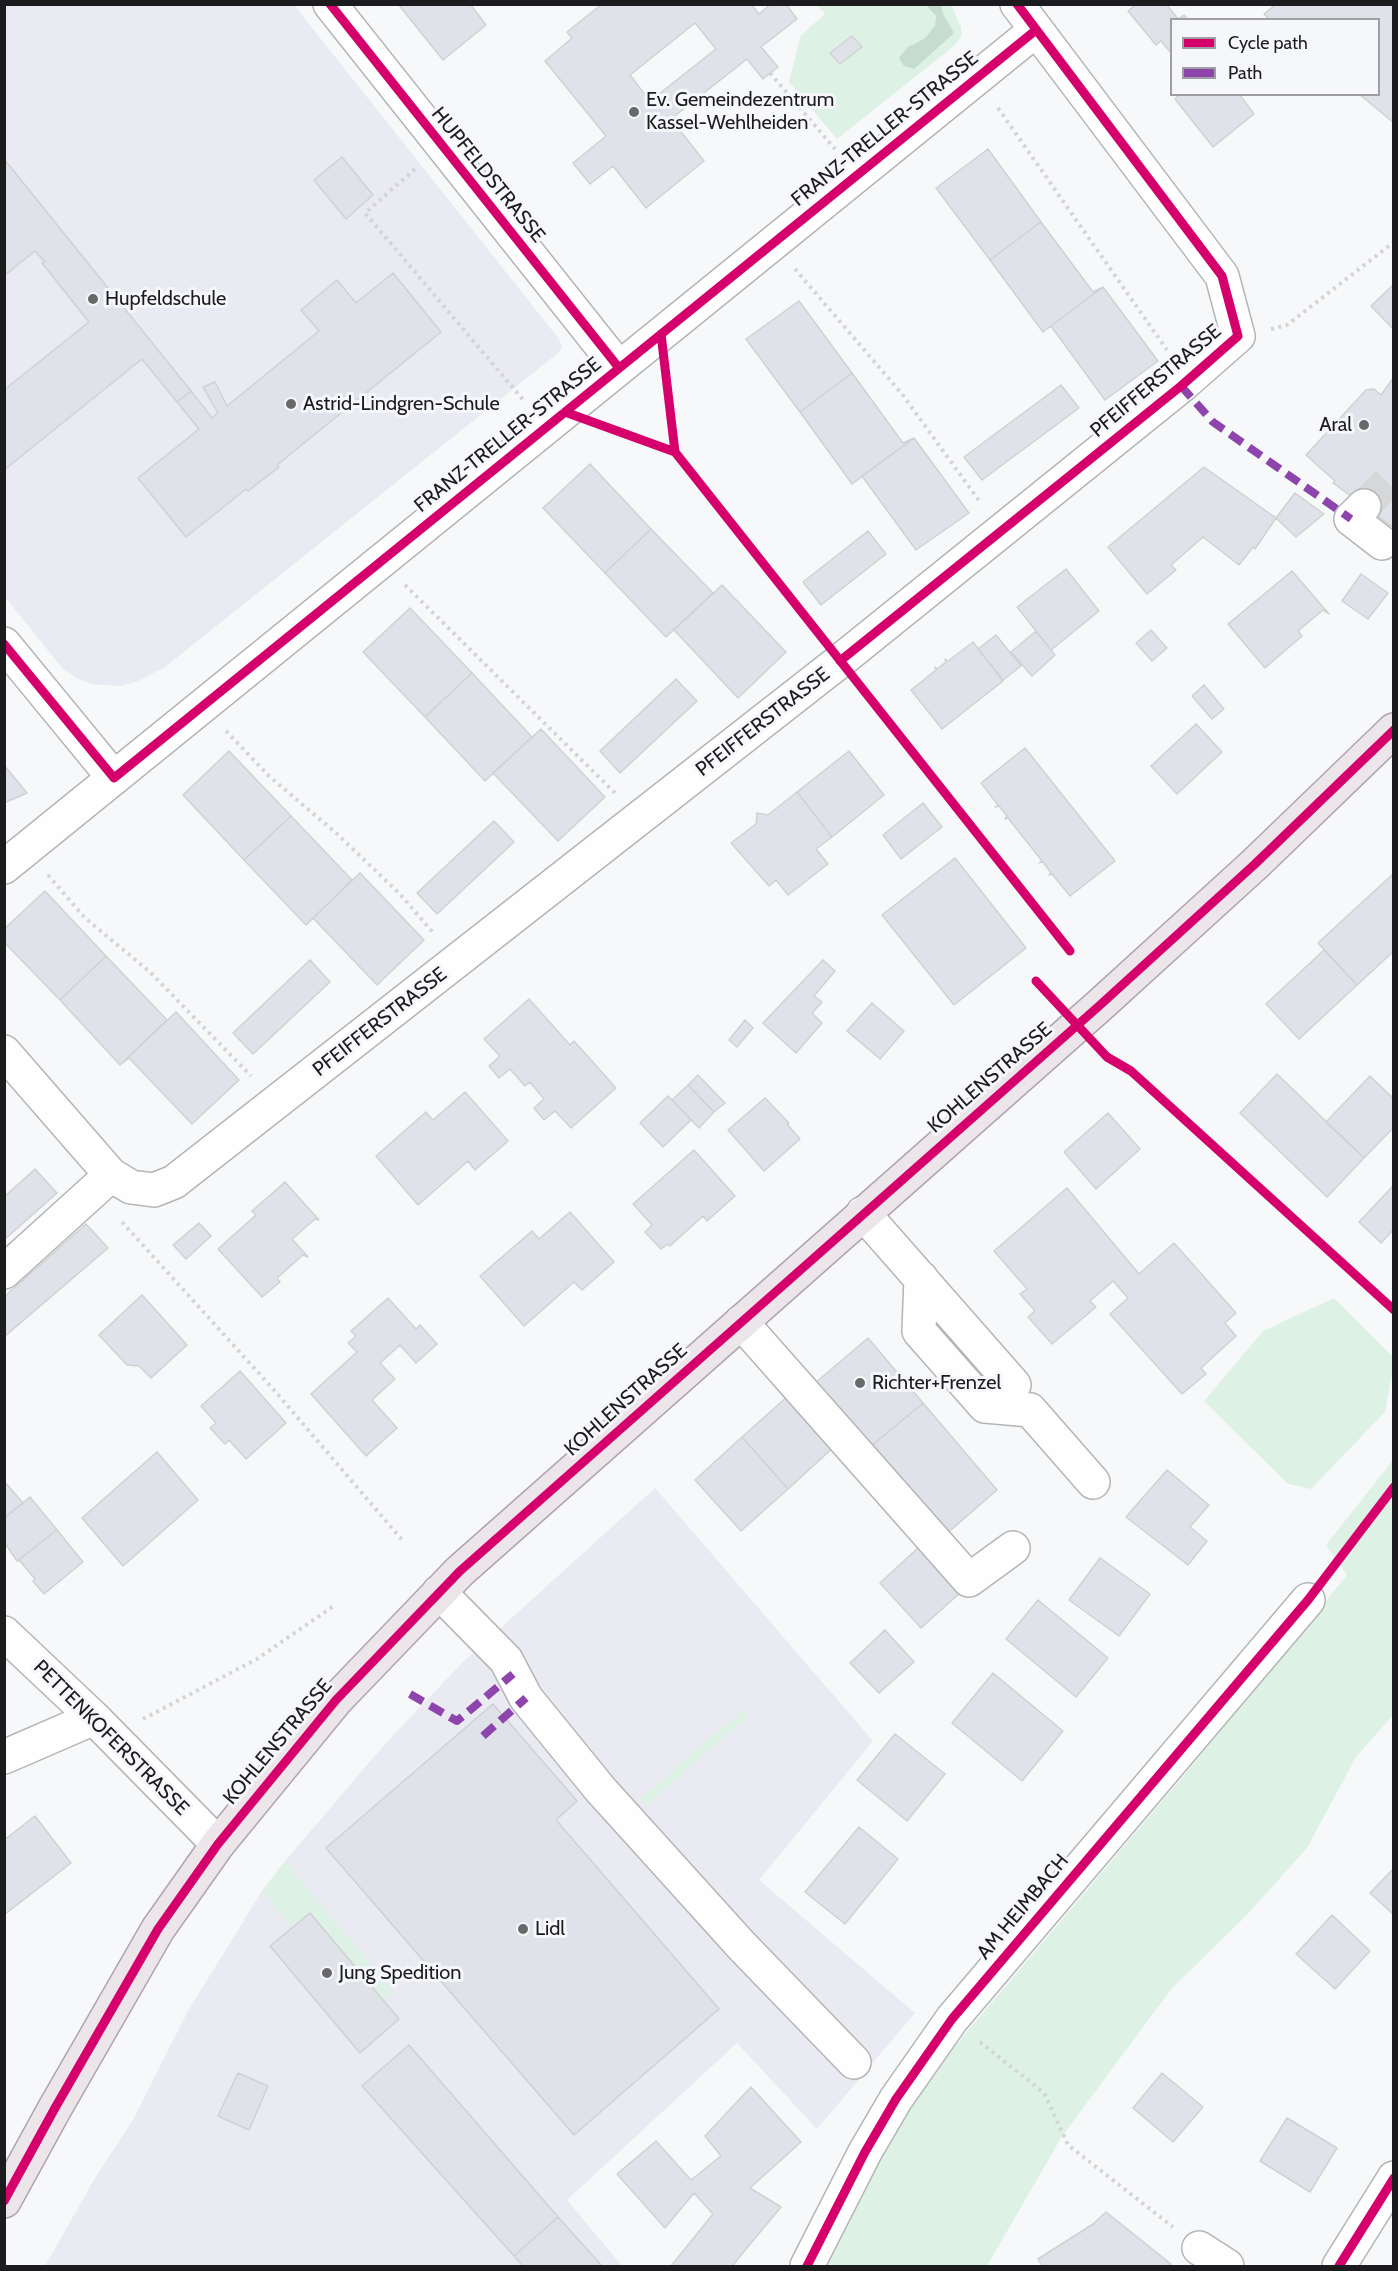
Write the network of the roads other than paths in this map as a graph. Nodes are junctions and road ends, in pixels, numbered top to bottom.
1 (330, 4) edge
2 (1027, 17) edge
3 (619, 368) junction
4 (1364, 506) tunnel mouth
5 (1390, 542) edge
6 (4, 644) edge
7 (1394, 730) edge
8 (114, 778) junction
9 (15, 858) edge
10 (4, 1052) edge
11 (121, 1181) junction
12 (863, 1214) junction
13 (4, 1272) edge
14 (921, 1278) junction
15 (741, 1322) junction
16 (1014, 1385) dead end
17 (1093, 1482) dead end
18 (1013, 1548) dead end
19 (440, 1592) junction
20 (1308, 1600) dead end
21 (4, 1633) edge
22 (103, 1726) junction
23 (4, 1757) edge
24 (218, 1844) junction
25 (854, 2062) dead end
26 (1394, 2178) edge
27 (4, 2201) edge
28 (1199, 2248) road end
29 (807, 2266) edge
30 (1227, 2266) edge
31 (1339, 2266) edge

1 - 3 street, HUPFELDSTRASSE
2 - 3 street, FRANZ-TRELLER-STRASSE
2 - 11 street, PFEIFFERSTRASSE
3 - 8 street, FRANZ-TRELLER-STRASSE
4 - 5 street
6 - 8 street
7 - 12 main road, KOHLENSTRASSE
8 - 9 street, FRANZ-TRELLER-STRASSE
10 - 11 street
11 - 13 street
12 - 14 street
12 - 15 main road, KOHLENSTRASSE
14 - 16 street
14 - 17 street
15 - 18 street
15 - 19 main road, KOHLENSTRASSE
19 - 24 main road, KOHLENSTRASSE
19 - 25 street
20 - 29 street, AM HEIMBACH
21 - 22 street, PETTENKOFERSTRASSE
22 - 23 street
22 - 24 street, PETTENKOFERSTRASSE
24 - 27 main road, KOHLENSTRASSE
26 - 31 street
28 - 30 street

